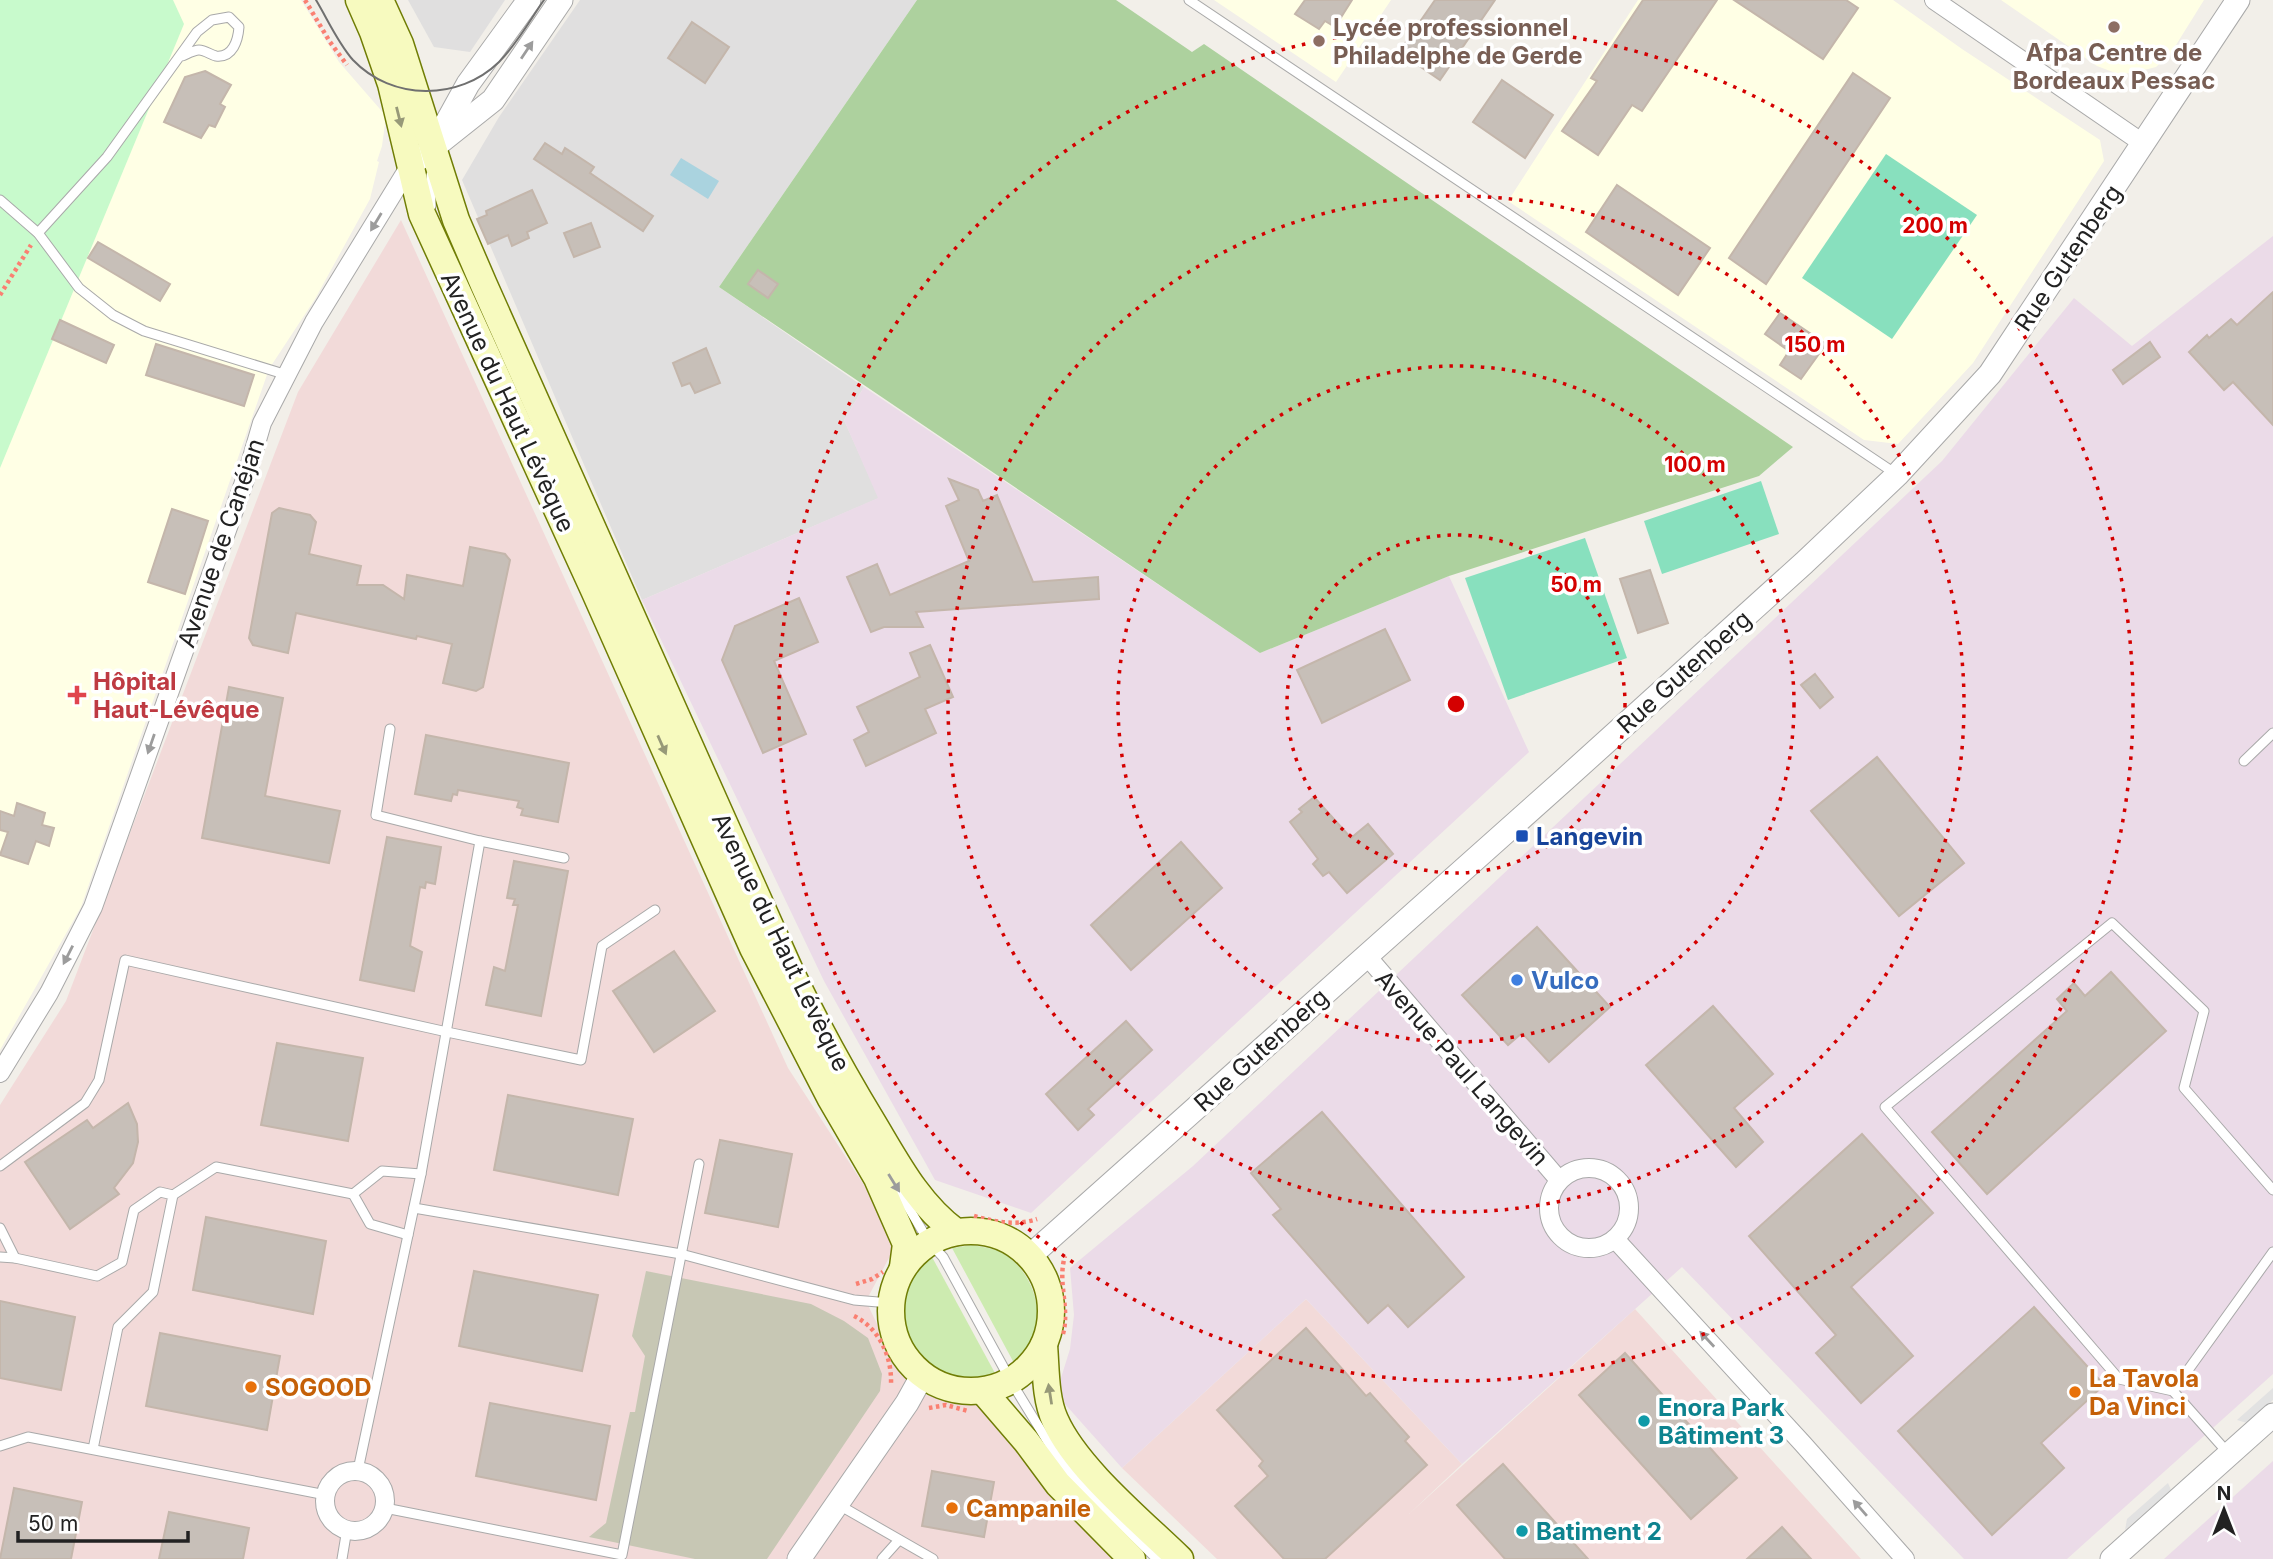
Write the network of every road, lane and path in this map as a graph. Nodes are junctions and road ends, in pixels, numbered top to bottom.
1 (305, 0) edge
2 (359, 0) edge
3 (380, 0) edge
4 (529, 0) edge
5 (561, 0) edge
6 (1189, 0) edge
7 (1934, 0) edge
8 (2238, 0) edge
9 (182, 56) junction
10 (346, 65) dead end
11 (2144, 144) junction
12 (421, 157) junction
13 (0, 200) edge
14 (436, 218) dead end
15 (38, 233) junction
16 (0, 295) edge
17 (287, 375) junction
18 (1897, 475) junction
19 (390, 729) dead end
20 (2273, 733) edge
21 (2244, 761) dead end
22 (685, 795) junction
23 (717, 840) dead end
24 (480, 841) junction
25 (564, 858) dead end
26 (655, 910) dead end
27 (1366, 955) junction
28 (778, 974) dead end
29 (447, 1032) junction
30 (828, 1070) dead end
31 (0, 1073) edge
32 (881, 1163) dead end
33 (699, 1164) dead end
34 (0, 1166) edge
35 (421, 1174) junction
36 (1559, 1180) junction
37 (2273, 1190) edge
38 (353, 1194) junction
39 (173, 1195) junction
40 (414, 1208) junction
41 (1048, 1216) dead end
42 (0, 1228) edge
43 (946, 1233) junction
44 (408, 1234) junction
45 (1615, 1239) junction
46 (2273, 1252) edge
47 (1066, 1253) dead end
48 (681, 1254) junction
49 (1030, 1256) junction
50 (0, 1257) edge
51 (15, 1258) junction
52 (903, 1267) junction
53 (890, 1303) junction
54 (852, 1315) dead end
55 (1053, 1343) junction
56 (922, 1376) junction
57 (1012, 1383) junction
58 (890, 1391) dead end
59 (983, 1391) junction
60 (2174, 1391) junction
61 (2273, 1415) edge
62 (0, 1446) edge
63 (93, 1448) junction
64 (2229, 1455) junction
65 (358, 1470) junction
66 (326, 1495) junction
67 (837, 1504) junction
68 (385, 1508) junction
69 (347, 1530) junction
70 (899, 1540) junction
71 (342, 1559) edge
72 (799, 1559) edge
73 (882, 1559) edge
74 (933, 1559) edge
75 (1132, 1559) edge
76 (1157, 1559) edge
77 (1180, 1559) edge
78 (1905, 1559) edge
79 (2112, 1559) edge

1 - 10 path
2 -> 12 main road, Avenue du Haut Lévèque
3 - 12 main road, Avenue du Haut Lévèque
4 - 12 street, Avenue de Canéjan
12 -> 5 street, Avenue de Canéjan
6 - 18 lane
7 - 11 street
8 - 11 street, Rue Gutenberg
9 - 9 lane
9 - 15 lane
11 - 18 street, Rue Gutenberg
12 - 14 lane, Avenue du Haut Lévèque
12 -> 17 street, Avenue de Canéjan
12 -> 22 main road, Avenue du Haut Lévèque
12 - 43 main road, Avenue du Haut Lévèque
13 - 15 lane
15 - 16 path
15 - 17 lane
17 -> 31 street, Avenue de Canéjan
18 - 27 street, Rue Gutenberg
19 - 24 lane
20 - 21 lane
22 - 23 lane, Avenue du Haut Lévèque
22 - 52 main road, Avenue du Haut Lévèque
24 - 25 lane
24 - 29 lane
26 - 29 lane
27 - 36 street, Avenue Paul Langevin
27 - 49 street, Rue Gutenberg
28 - 30 lane, Avenue du Haut Lévèque
29 - 34 lane
29 - 35 lane
32 -> 43 lane, Avenue du Haut Lévèque
33 - 48 lane
35 - 38 lane
35 - 40 lane
36 - 45 street, Avenue Paul Langevin
36 - 45 street, Avenue Paul Langevin
37 - 60 lane
38 - 39 lane
38 - 44 lane
39 - 51 lane
39 - 63 lane
40 - 44 lane
40 - 48 lane
41 - 43 path
42 - 51 lane
43 - 49 main road
43 - 52 main road
43 - 57 lane, Avenue du Haut Lévèque
44 - 65 lane
78 -> 45 street
46 - 60 lane
47 - 55 path
48 - 53 lane
48 - 68 lane
49 - 55 main road
50 - 51 lane
52 - 53 main road
53 - 56 main road
54 - 58 path
55 - 57 main road
77 -> 55 main road
56 - 59 main road
56 - 67 street
57 - 59 main road
57 - 76 lane, Avenue du Haut Lévèque
59 - 75 main road
60 - 64 lane
61 - 64 street
62 - 63 lane
63 - 66 lane
64 - 79 street
65 - 66 street
65 - 68 street
66 - 69 street
67 - 70 lane
67 - 72 street
68 - 69 street
69 - 71 lane
70 - 73 lane
70 - 74 lane

